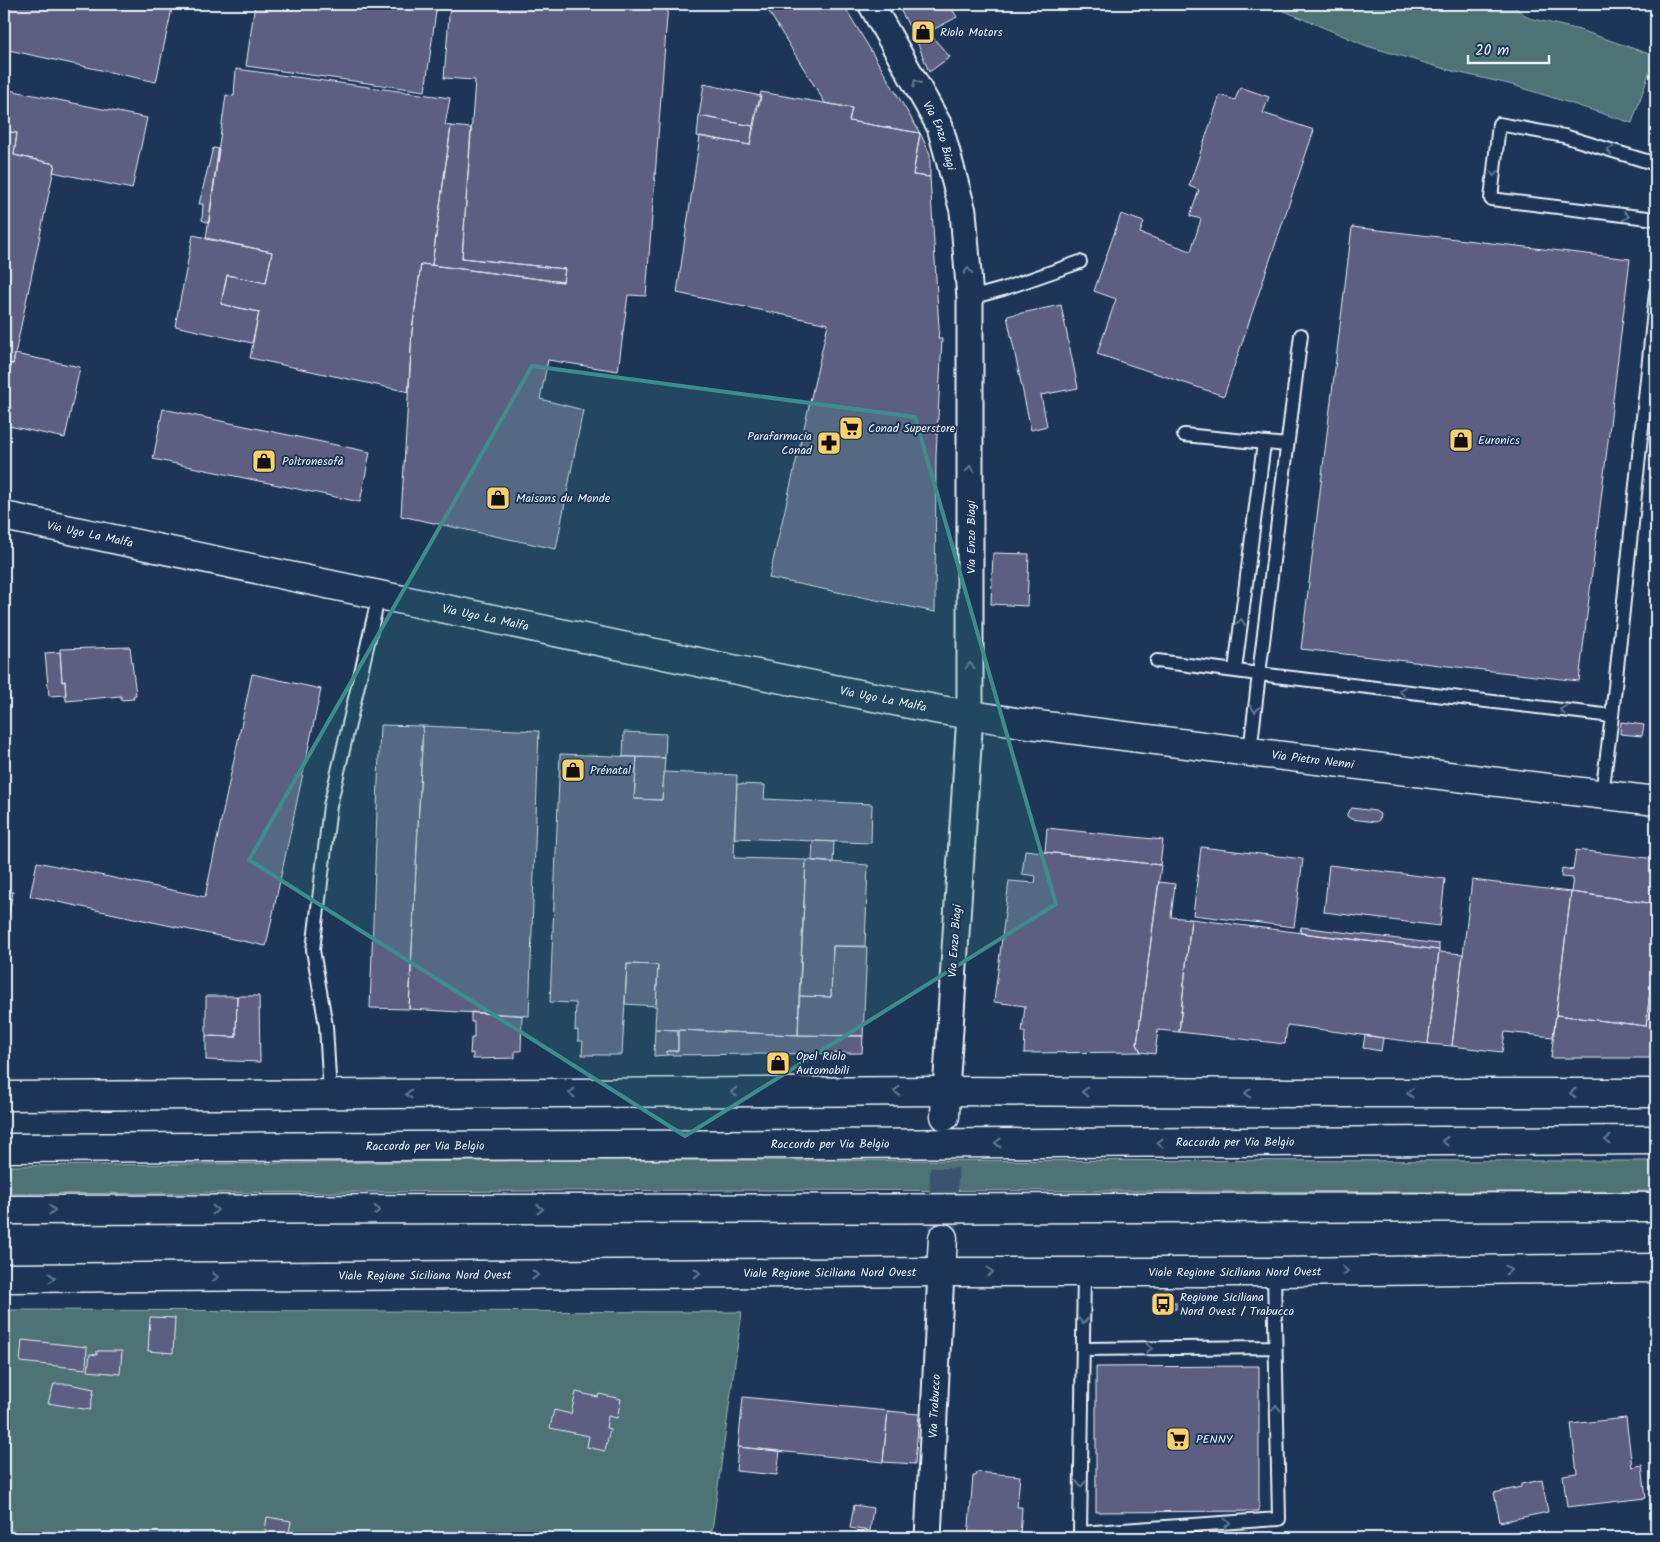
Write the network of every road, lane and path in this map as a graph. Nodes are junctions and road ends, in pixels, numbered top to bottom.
1 (871, 4) edge
2 (1656, 164) edge
3 (1656, 219) edge
4 (1080, 262) dead end
5 (1656, 292) edge
6 (970, 298) junction
7 (1301, 335) dead end
8 (1184, 435) dead end
9 (1264, 443) junction
10 (1287, 445) junction
11 (4, 516) edge
12 (379, 595) junction
13 (1157, 661) dead end
14 (1235, 670) junction
15 (1259, 674) junction
16 (970, 715) junction
17 (1612, 716) junction
18 (1250, 752) junction
19 (1602, 794) junction
20 (1656, 800) edge
21 (1656, 1092) edge
22 (330, 1094) junction
23 (4, 1096) edge
24 (945, 1103) junction
25 (1656, 1140) edge
26 (4, 1148) edge
27 (1656, 1207) edge
28 (4, 1210) edge
29 (943, 1238) tunnel mouth
30 (1656, 1268) edge
31 (942, 1272) junction
32 (1084, 1272) junction
33 (1274, 1272) junction
34 (4, 1278) edge
35 (1275, 1347) junction
36 (1083, 1349) junction
37 (928, 1538) edge

6 -> 1 street, Via Enzo Biagi
2 -> 3 lane
4 - 6 lane
5 - 17 lane
16 -> 6 street, Via Enzo Biagi
7 - 10 lane
8 - 9 lane
9 - 10 lane
14 -> 9 lane
10 - 15 lane
11 - 12 main road, Via Ugo La Malfa
12 - 16 main road, Via Ugo La Malfa
12 - 22 lane
13 - 14 lane
14 - 15 lane
17 -> 15 lane
15 -> 18 lane
16 - 18 main road, Via Pietro Nenni
16 - 24 street, Via Enzo Biagi
17 - 19 lane
18 - 19 main road, Via Pietro Nenni
19 - 20 main road, Via Pietro Nenni
21 -> 24 main road
22 - 23 main road
24 -> 22 main road
25 -> 26 main road, Raccordo per Via Belgio
28 -> 27 main road
29 - 31 main road
33 -> 30 main road, Viale Regione Siciliana Nord Ovest
31 -> 32 main road, Viale Regione Siciliana Nord Ovest
34 -> 31 main road, Viale Regione Siciliana Nord Ovest
31 - 37 street, Via Trabucco
32 - 33 main road, Viale Regione Siciliana Nord Ovest
32 -> 36 lane
33 - 35 lane
36 -> 35 lane
36 -> 35 lane

